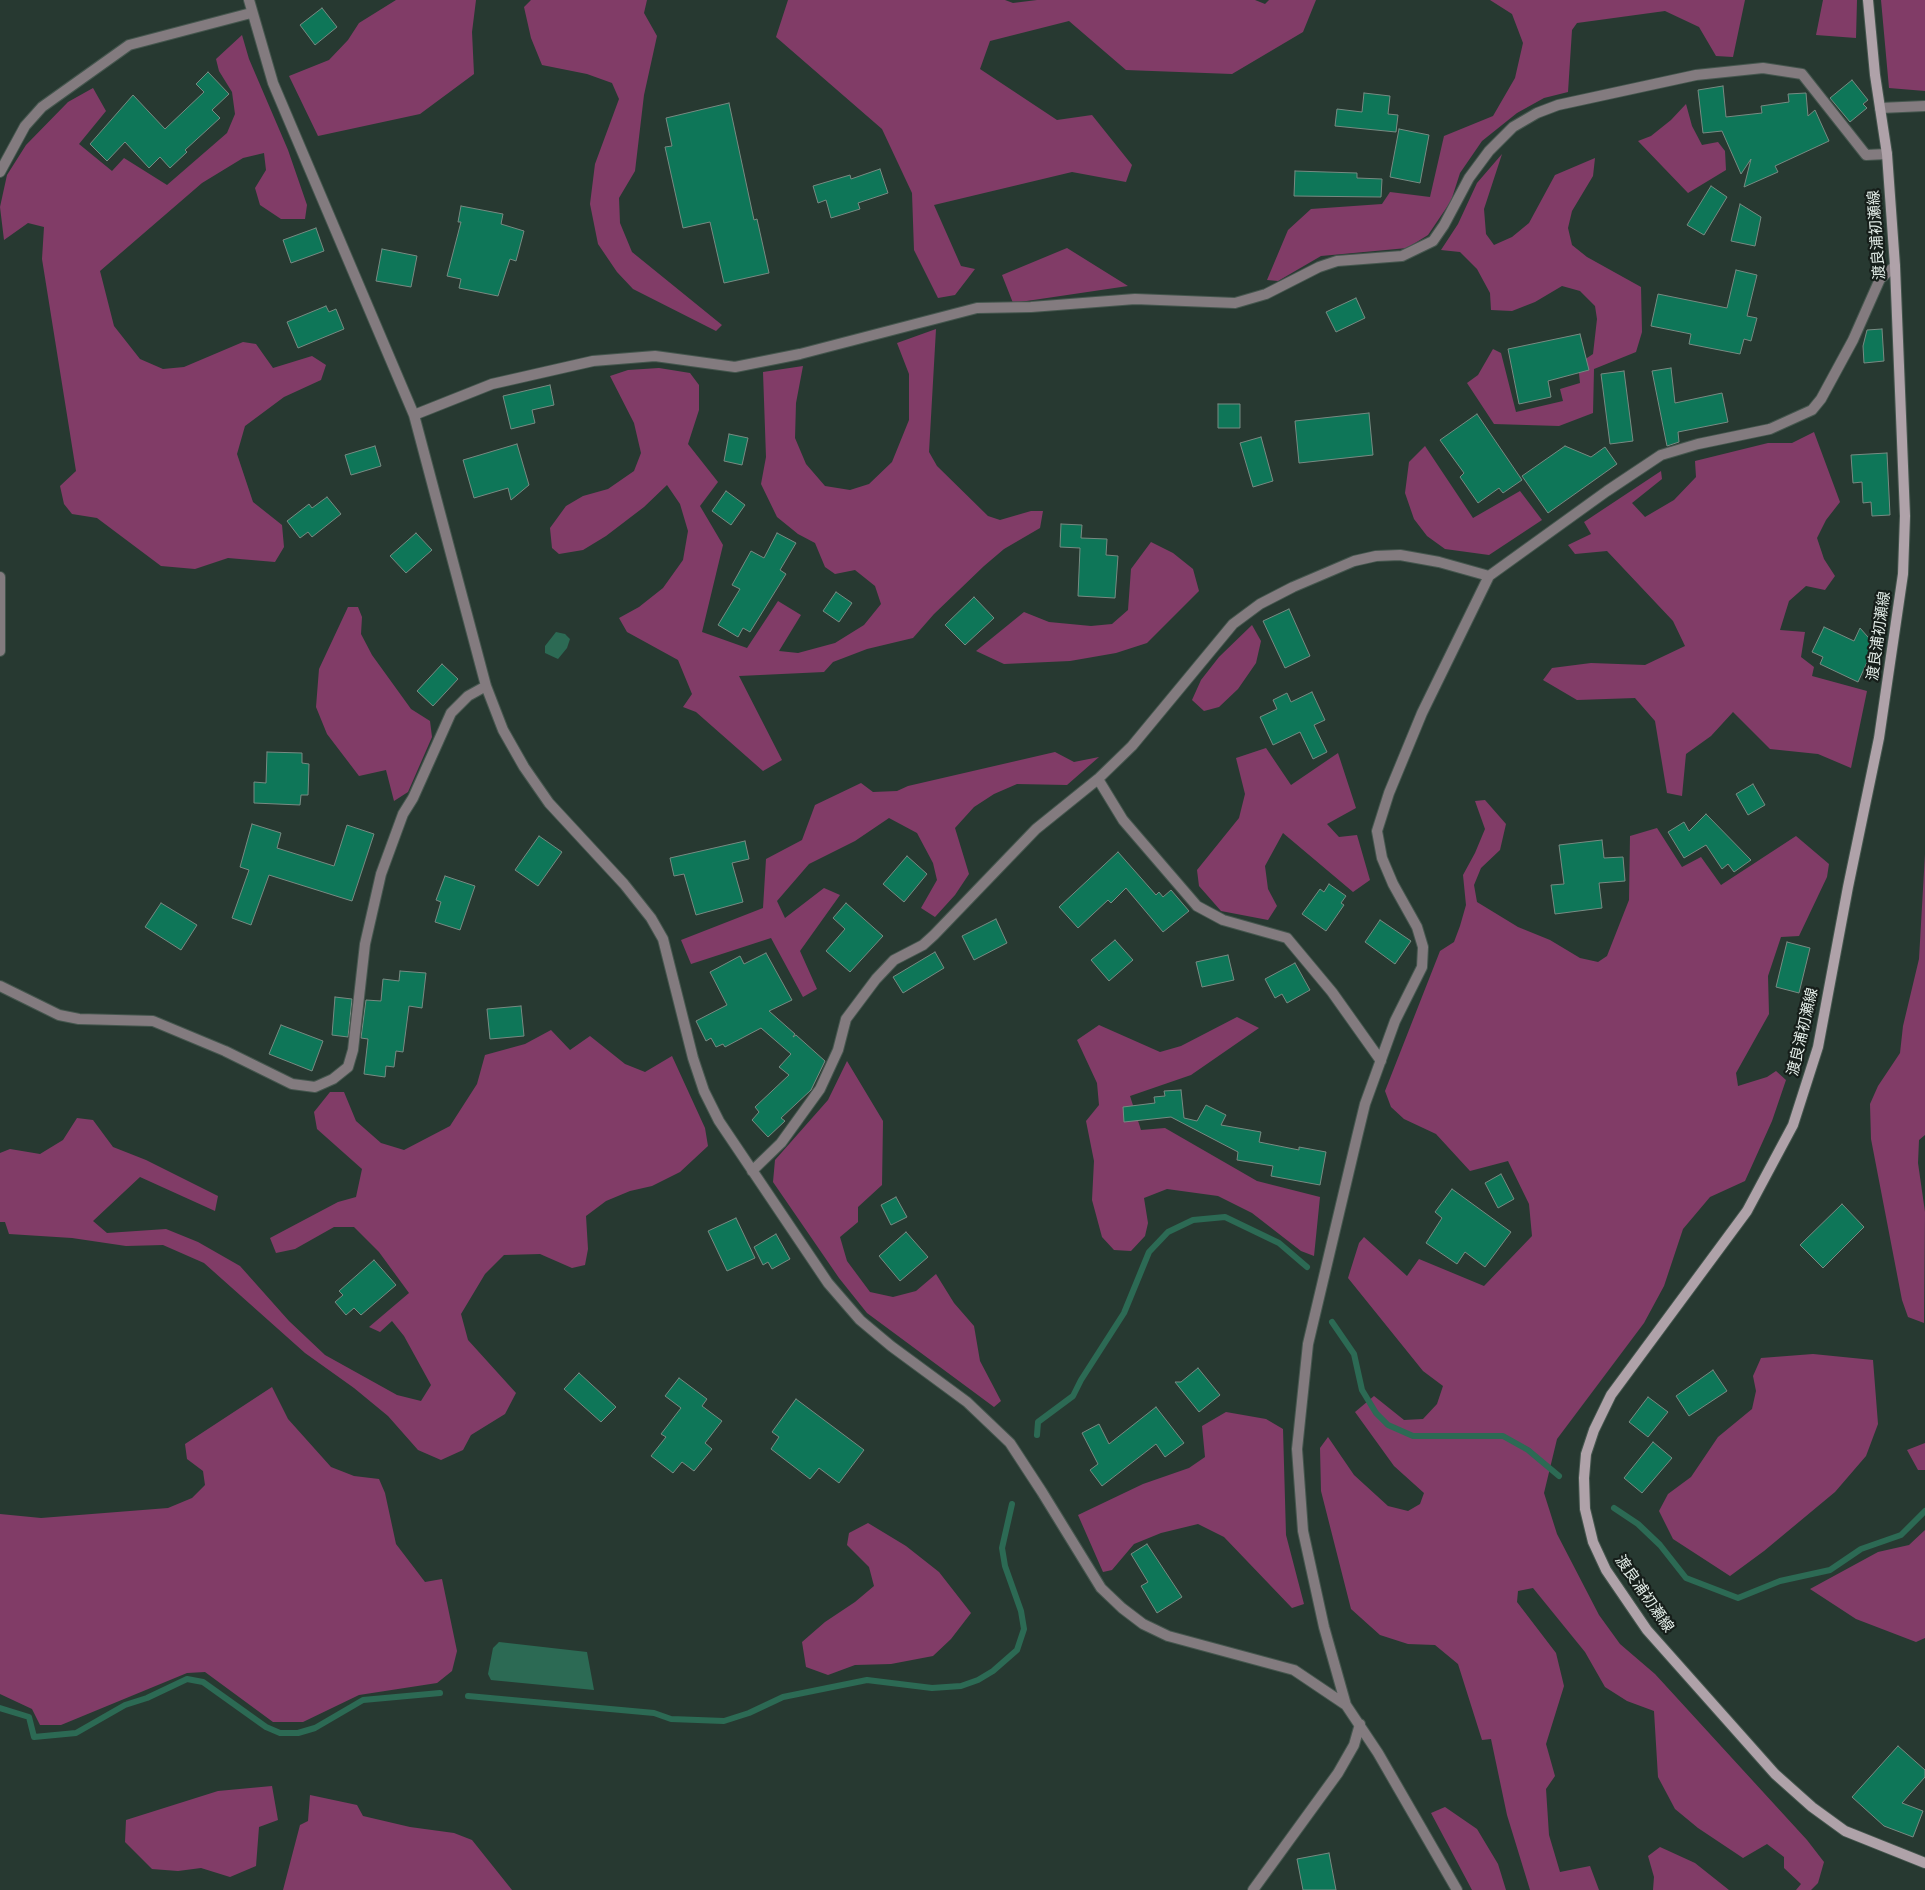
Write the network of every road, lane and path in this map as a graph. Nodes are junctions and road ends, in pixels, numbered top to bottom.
1 (248, 0) edge
2 (1868, 0) edge
3 (251, 13) junction
4 (1925, 106) edge
5 (1880, 108) junction
6 (1887, 154) junction
7 (0, 172) edge
8 (1895, 266) junction
9 (414, 415) junction
10 (1489, 576) junction
11 (0, 577) edge
12 (0, 650) edge
13 (486, 686) junction
14 (1098, 779) junction
15 (0, 986) edge
16 (1381, 1061) junction
17 (752, 1171) junction
18 (1346, 1705) junction
19 (1360, 1724) junction
20 (1925, 1863) edge
21 (1253, 1890) edge
22 (1457, 1890) edge

1 - 3 street
2 - 5 main road, 渡良浦初瀬線
3 - 7 street
3 - 9 street
4 - 5 street
5 - 6 main road, 渡良浦初瀬線
6 - 8 main road, 渡良浦初瀬線
6 - 9 street
8 - 10 street
8 - 20 main road, 渡良浦初瀬線
9 - 13 street
10 - 14 street
10 - 16 street
11 - 12 street
13 - 15 street
13 - 17 street
14 - 16 street
14 - 17 street
16 - 18 street
17 - 18 street
18 - 19 street
19 - 21 street
19 - 22 street

